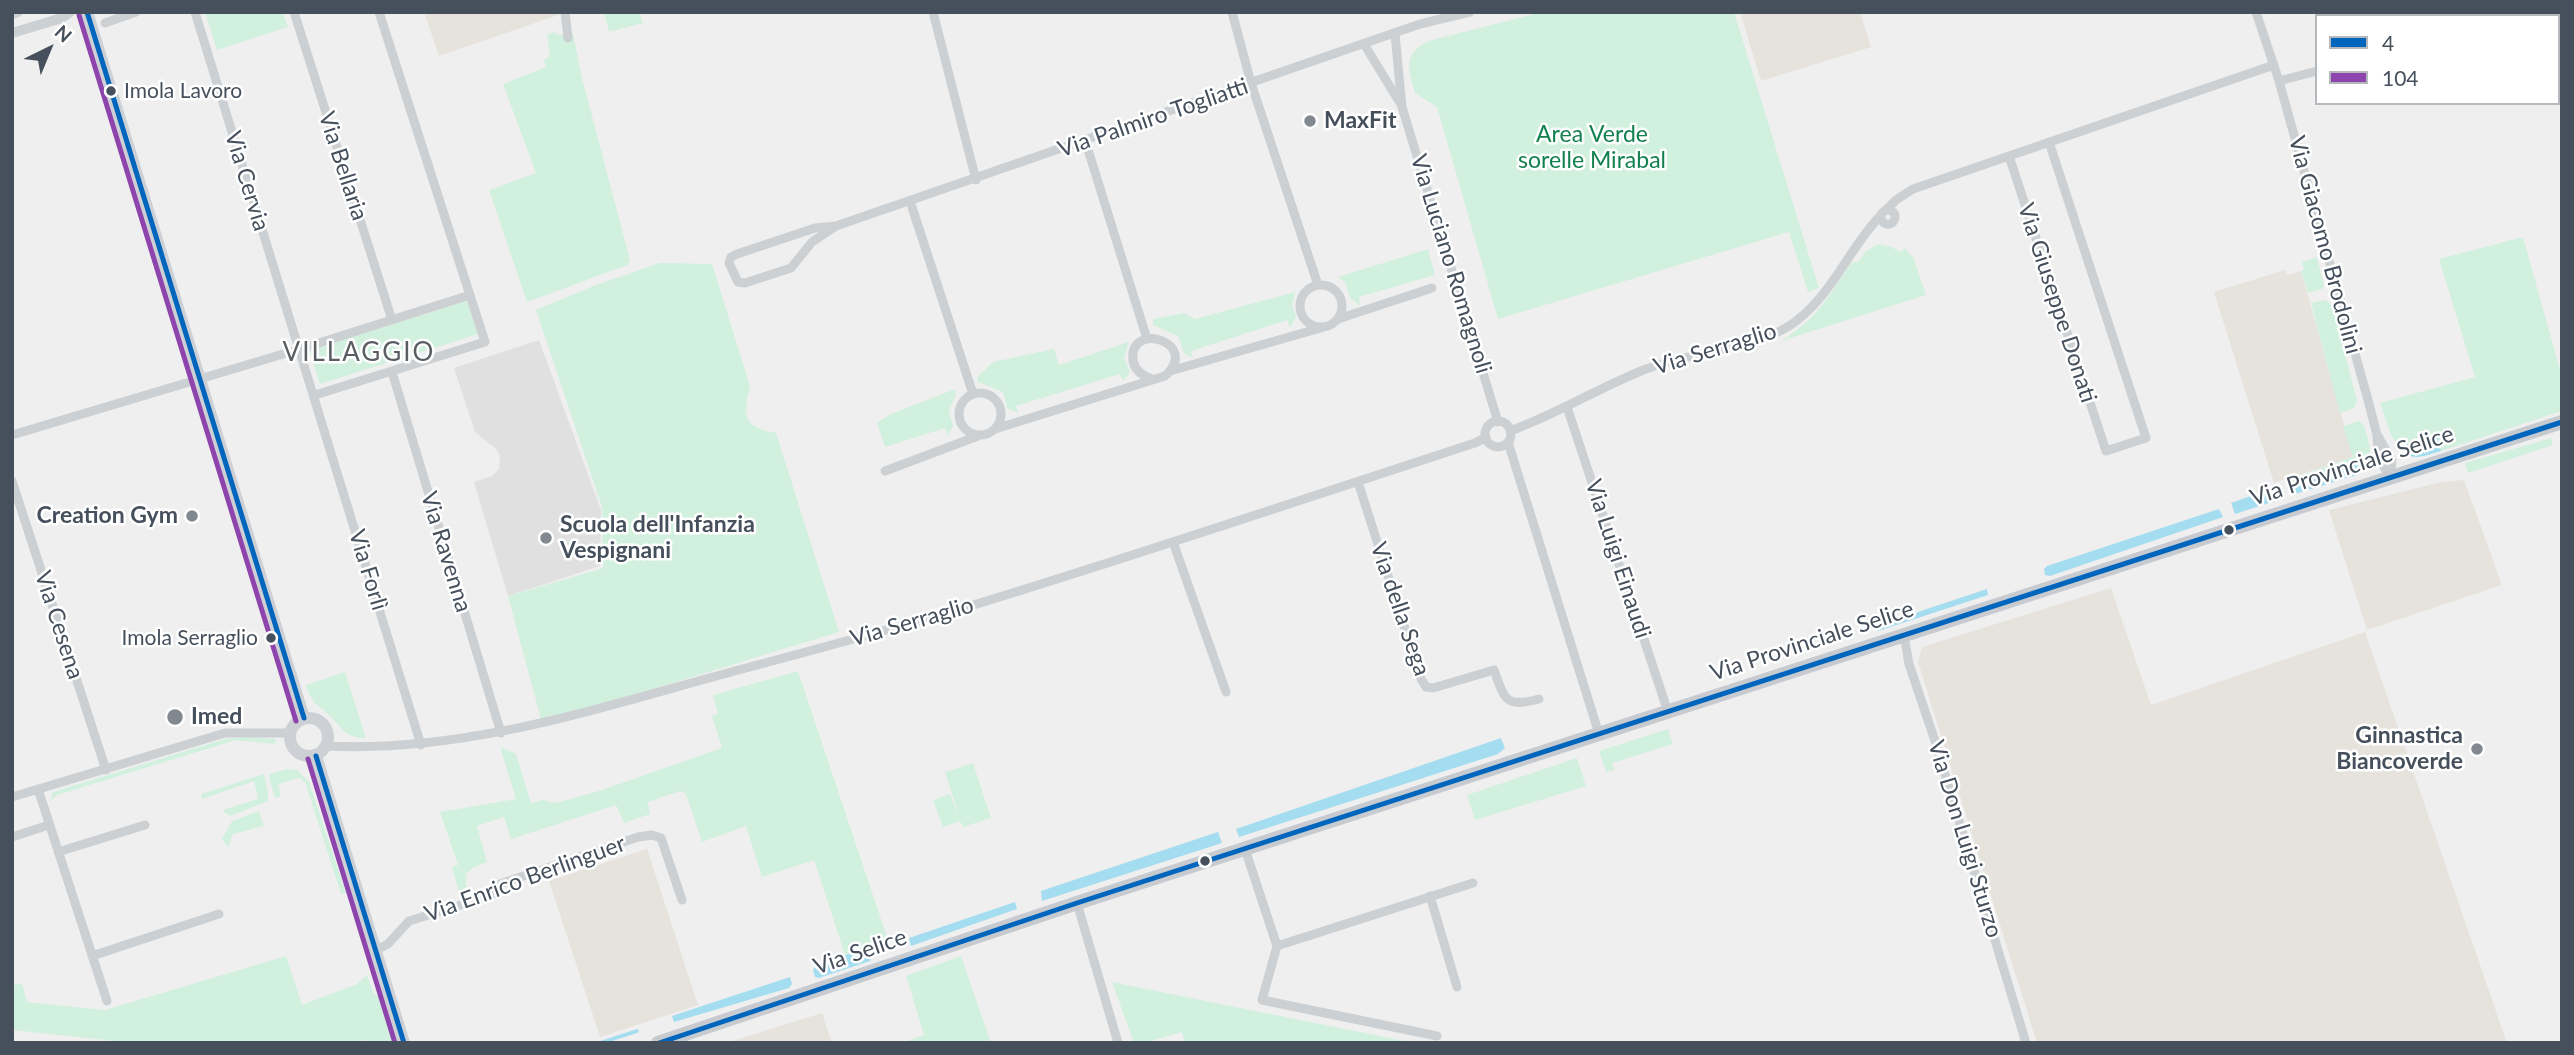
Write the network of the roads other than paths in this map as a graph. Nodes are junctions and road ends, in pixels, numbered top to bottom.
1 (18, 12) edge
2 (69, 12) edge
3 (87, 12) edge
4 (136, 12) edge
5 (195, 12) edge
6 (293, 12) edge
7 (379, 12) edge
8 (565, 12) edge
9 (933, 12) edge
10 (1232, 12) edge
11 (1470, 12) edge
12 (2256, 12) edge
13 (12, 14) edge
14 (105, 23) dead end
15 (12, 33) edge
16 (1395, 34) junction
17 (568, 38) dead end
18 (1363, 44) junction
19 (2274, 65) junction
20 (2315, 72) edge
21 (2280, 81) junction
22 (1251, 83) junction
23 (1402, 107) junction
24 (1085, 140) junction
25 (2049, 142) junction
26 (2009, 156) junction
27 (976, 180) junction
28 (910, 201) junction
29 (836, 226) junction
30 (1318, 285) junction
31 (1432, 288) dead end
32 (470, 295) junction
33 (1338, 319) junction
34 (392, 320) junction
35 (1324, 327) junction
36 (1147, 339) junction
37 (300, 349) junction
38 (1170, 371) junction
39 (392, 372) junction
40 (200, 379) junction
41 (1152, 379) junction
42 (973, 394) junction
43 (314, 395) junction
44 (1567, 407) junction
45 (1499, 422) junction
46 (2562, 422) edge
47 (995, 429) junction
48 (1510, 432) junction
49 (12, 435) edge
50 (2377, 435) junction
51 (980, 436) junction
52 (1486, 438) junction
53 (1508, 442) junction
54 (2392, 461) junction
55 (885, 471) dead end
56 (2409, 471) junction
57 (2387, 473) junction
58 (12, 481) edge
59 (1358, 482) junction
60 (1173, 542) junction
61 (1905, 635) junction
62 (1226, 692) dead end
63 (1539, 699) dead end
64 (1668, 712) junction
65 (304, 718) junction
66 (290, 733) junction
67 (501, 733) junction
68 (1599, 734) junction
69 (421, 745) junction
70 (326, 746) junction
71 (316, 756) junction
72 (106, 770) junction
73 (38, 789) junction
74 (12, 797) edge
75 (50, 825) junction
76 (145, 825) dead end
77 (12, 837) edge
78 (1245, 849) junction
79 (58, 852) junction
80 (1473, 883) dead end
81 (1430, 896) junction
82 (682, 900) dead end
83 (1077, 903) junction
84 (219, 914) dead end
85 (1278, 946) junction
86 (376, 950) junction
87 (92, 956) junction
88 (1457, 987) dead end
89 (107, 1001) dead end
90 (1437, 1035) dead end
91 (404, 1043) edge
92 (660, 1043) edge
93 (1118, 1043) edge
94 (2026, 1043) edge

1 - 13 street
2 - 15 street
3 - 40 main road
4 - 14 street
5 - 37 street, Via Cervia
6 - 34 street, Via Bellaria
7 - 32 street
8 - 17 street
9 - 27 street
10 - 22 street
11 - 16 street, Via Palmiro Togliatti
12 - 19 street, Via Giacomo Brodolini
16 - 18 street, Via Palmiro Togliatti
16 - 23 street, Via Luciano Romagnoli
18 - 22 street, Via Palmiro Togliatti
18 - 23 street, Via Luciano Romagnoli
19 - 21 street, Via Giacomo Brodolini
19 - 25 street
20 - 21 street
21 - 50 street, Via Giacomo Brodolini
22 - 24 street, Via Palmiro Togliatti
22 - 30 street
23 - 45 street, Via Luciano Romagnoli
24 - 27 street, Via Palmiro Togliatti
24 - 36 street
25 - 26 street
25 - 26 street, Via Giuseppe Donati
26 - 44 street, Via Serraglio
27 - 28 street, Via Palmiro Togliatti
28 - 29 street, Via Palmiro Togliatti
28 - 42 street
29 - 29 street, Via Palmiro Togliatti
30 - 33 street
30 - 35 street
31 - 33 street
32 - 34 street
32 - 39 street
33 - 35 street
34 - 37 street
35 - 38 street
36 - 38 street
36 - 41 street
37 - 40 street
37 - 43 street, Via Cervia
38 - 41 street
39 - 43 street
39 - 67 street, Via Ravenna
40 - 49 street
40 - 65 main road
41 - 47 street
42 - 47 street
42 - 51 street
43 - 69 street, Via Forlì
44 - 48 street, Via Serraglio
44 - 64 street, Via Luigi Einaudi
45 - 48 street
45 - 52 street
46 - 56 main road, Via Provinciale Selice
47 - 51 street
48 - 53 street
50 - 54 street
50 - 57 street, Via Giacomo Brodolini
51 - 55 street
52 - 53 street
52 - 59 street, Via Serraglio
53 - 68 street
54 - 56 street
54 - 57 street
56 - 57 main road, Via Provinciale Selice
57 - 61 main road, Via Provinciale Selice
58 - 72 street, Via Cesena
59 - 60 street, Via Serraglio
59 - 63 street, Via della Sega
60 - 62 street
60 - 67 street, Via Serraglio
61 - 64 main road, Via Provinciale Selice
61 - 94 street, Via Don Luigi Sturzo
64 - 68 main road, Via Provinciale Selice
65 - 66 main road
65 - 70 main road
66 - 71 main road
66 - 72 street
67 - 69 street, Via Serraglio
68 - 78 main road, Via Provinciale Selice
69 - 70 street, Via Serraglio
70 - 71 main road
71 - 86 main road
72 - 73 street
73 - 74 street
73 - 75 street
75 - 77 street
75 - 79 street
76 - 79 street
78 - 83 main road, Via Provinciale Selice
78 - 85 street
79 - 87 street
80 - 81 street
81 - 85 street
81 - 88 street
82 - 86 street, Via Enrico Berlinguer
83 - 92 main road, Via Selice
83 - 93 street
84 - 87 street
85 - 90 street
86 - 91 main road
87 - 89 street

